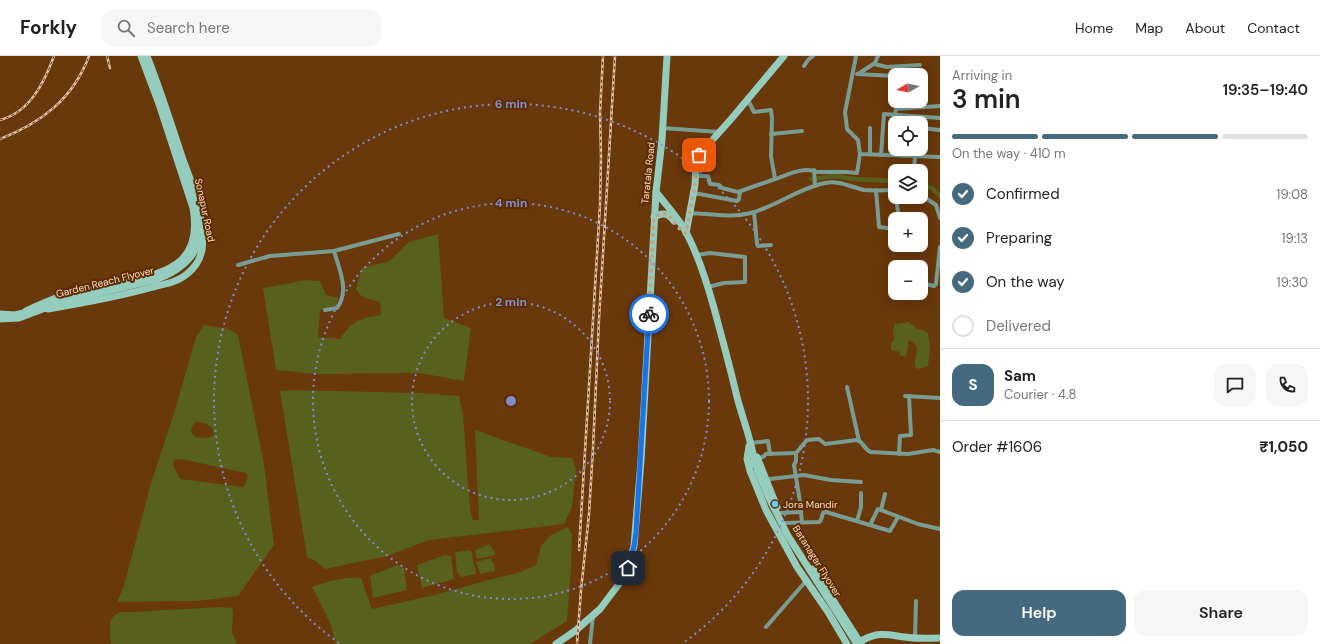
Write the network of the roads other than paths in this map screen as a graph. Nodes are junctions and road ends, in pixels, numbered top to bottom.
1 (142, 56) edge
2 (147, 56) edge
3 (667, 56) edge
4 (784, 56) edge
5 (813, 56) edge
6 (856, 56) edge
7 (878, 56) edge
8 (874, 64) junction
9 (920, 65) dead end
10 (804, 66) dead end
11 (857, 74) junction
12 (888, 76) edge
13 (852, 77) junction
14 (748, 100) junction
15 (940, 106) edge
16 (894, 116) joint
17 (928, 117) edge
18 (940, 118) edge
19 (662, 128) junction
20 (870, 128) dead end
21 (928, 129) edge
22 (940, 130) edge
23 (802, 131) dead end
24 (719, 132) junction
25 (771, 134) junction
26 (860, 154) junction
27 (870, 154) junction
28 (881, 155) junction
29 (888, 155) edge
30 (915, 156) joint
31 (940, 157) edge
32 (914, 164) edge
33 (814, 170) junction
34 (696, 176) junction
35 (775, 179) junction
36 (815, 186) junction
37 (876, 190) junction
38 (888, 190) edge
39 (656, 192) junction
40 (740, 192) junction
41 (694, 193) junction
42 (928, 200) edge
43 (897, 204) edge
44 (754, 212) junction
45 (898, 212) dead end
46 (690, 213) junction
47 (654, 217) junction
48 (940, 218) edge
49 (888, 228) edge
50 (684, 232) junction
51 (399, 234) dead end
52 (771, 245) dead end
53 (940, 247) edge
54 (334, 251) junction
55 (696, 255) junction
56 (238, 265) dead end
57 (928, 285) edge
58 (708, 287) junction
59 (325, 310) dead end
60 (0, 314) edge
61 (0, 319) edge
62 (847, 387) dead end
63 (940, 398) edge
64 (859, 441) junction
65 (751, 446) junction
66 (940, 452) edge
67 (796, 453) junction
68 (770, 454) junction
69 (899, 454) junction
70 (757, 464) junction
71 (796, 476) junction
72 (766, 482) junction
73 (861, 482) dead end
74 (861, 493) dead end
75 (885, 494) dead end
76 (882, 510) junction
77 (801, 512) junction
78 (780, 513) junction
79 (898, 517) junction
80 (858, 520) junction
81 (802, 522) junction
82 (784, 523) junction
83 (870, 525) junction
84 (940, 529) edge
85 (806, 581) junction
86 (916, 601) dead end
87 (593, 616) junction
88 (766, 627) dead end
89 (915, 638) junction
90 (940, 638) edge
91 (858, 643) edge
92 (556, 644) edge
93 (590, 644) edge
94 (847, 644) edge

1 - 60 main road, Garden Reach Flyover
2 - 60 main road, Sonapur Road
2 - 61 main road, Garden Reach Flyover, bridge
3 - 19 main road, Taratala Road
4 - 14 main road
5 - 10 street
6 - 13 street
7 - 8 street
8 - 9 street
8 - 11 street
11 - 12 street
11 - 13 street
13 - 26 street
14 - 24 main road
14 - 25 street
15 - 16 street
16 - 28 street
17 - 18 street
19 - 24 street
19 - 39 main road, Taratala Road
20 - 27 street
21 - 22 street
23 - 25 street
24 - 34 main road
25 - 35 street
26 - 27 street
26 - 33 street
27 - 28 street
28 - 29 street
30 - 31 street
30 - 32 street
33 - 35 street
33 - 36 street
34 - 40 street
34 - 41 main road
35 - 40 street
36 - 37 street
36 - 44 street
37 - 38 street
37 - 49 street
39 - 47 main road, Taratala Road
39 - 50 main road
40 - 41 street
41 - 46 main road
42 - 48 street
43 - 45 street
44 - 46 street
44 - 52 street
46 - 50 main road
47 - 50 main road
47 - 87 main road, Taratala Road
50 - 55 main road
50 - 65 main road
51 - 54 street
53 - 57 street
54 - 56 street
54 - 59 street
55 - 58 main road
55 - 58 street
58 - 65 main road
62 - 64 street
63 - 69 street
64 - 67 street
64 - 69 street
65 - 68 street
65 - 70 main road
65 - 85 main road
66 - 69 street
67 - 68 street
67 - 71 street
68 - 70 street
70 - 72 main road
70 - 91 main road, Batanagar Flyover, bridge
71 - 72 street
71 - 73 street
71 - 77 street
72 - 78 main road
74 - 80 street
75 - 76 street
76 - 79 street
76 - 83 street
77 - 78 street
77 - 81 street
78 - 82 main road
79 - 83 street
79 - 84 street
80 - 81 street
80 - 83 street
81 - 82 street
82 - 91 main road
85 - 88 street
85 - 94 main road
86 - 89 street
87 - 92 main road, Taratala Road
87 - 93 street
89 - 90 main road
89 - 91 main road

